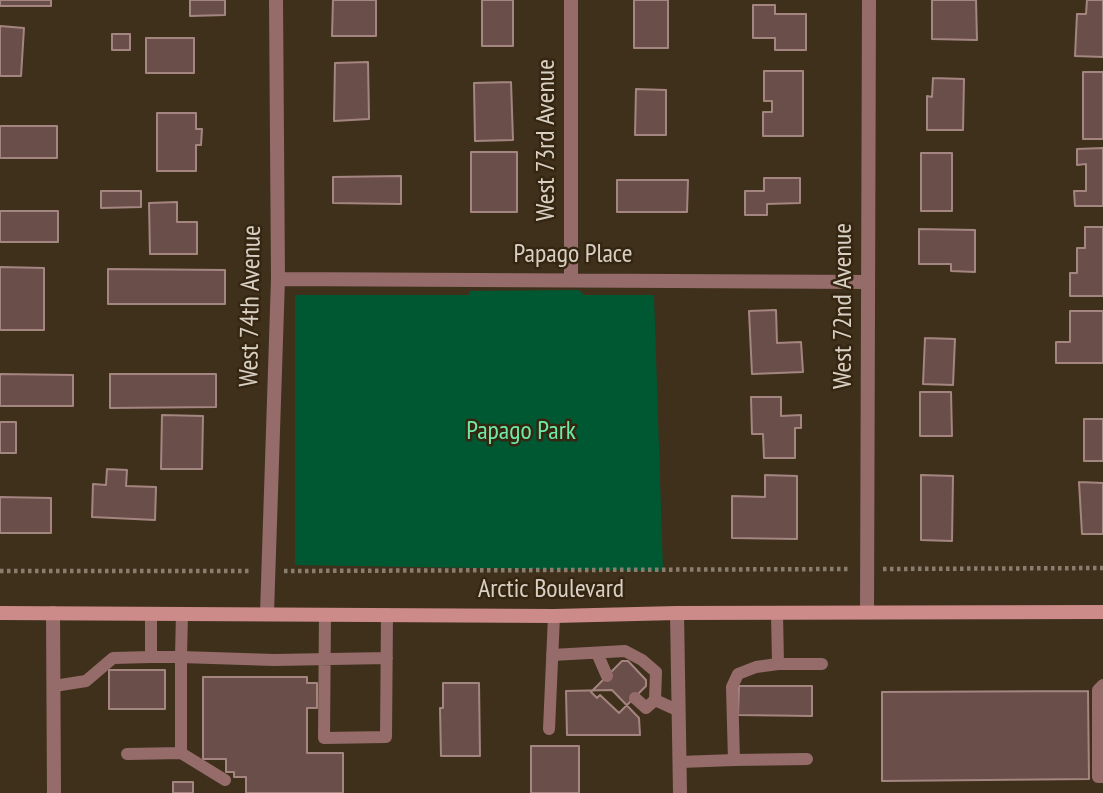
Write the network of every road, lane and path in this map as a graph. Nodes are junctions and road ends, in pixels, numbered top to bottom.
1 (275, 0) edge
2 (571, 0) edge
3 (869, 0) edge
4 (278, 279) junction
5 (572, 279) junction
6 (868, 282) junction
7 (1103, 568) edge
8 (867, 569) junction
9 (269, 570) junction
10 (0, 571) edge
11 (867, 612) junction
12 (1103, 612) edge
13 (0, 613) edge
14 (53, 613) junction
15 (151, 613) junction
16 (182, 613) junction
17 (267, 613) junction
18 (677, 613) junction
19 (777, 613) junction
20 (325, 614) junction
21 (387, 614) junction
22 (554, 616) junction
23 (597, 653) junction
24 (552, 655) junction
25 (151, 657) junction
26 (181, 657) junction
27 (387, 658) junction
28 (324, 659) junction
29 (778, 664) junction
30 (822, 664) dead end
31 (607, 676) dead end
32 (1103, 685) edge
33 (54, 686) junction
34 (635, 698) dead end
35 (655, 700) junction
36 (677, 710) junction
37 (549, 729) dead end
38 (181, 752) junction
39 (127, 754) dead end
40 (807, 759) dead end
41 (734, 760) junction
42 (680, 762) junction
43 (1103, 777) edge
44 (225, 780) dead end
45 (54, 793) edge
46 (680, 793) edge

1 - 4 street, West 74th Avenue
2 - 5 street, West 73rd Avenue
3 - 6 street, West 72nd Avenue
4 - 5 street, Papago Place
4 - 9 street, West 74th Avenue
5 - 6 street, Papago Place
6 - 8 street, West 72nd Avenue
7 - 8 path
8 - 9 path
8 - 11 street, West 72nd Avenue
9 - 10 path
9 - 17 street, West 74th Avenue
11 - 12 main road, Arctic Boulevard
11 - 19 main road, Arctic Boulevard
13 - 14 main road, Arctic Boulevard
14 - 15 main road, Arctic Boulevard
14 - 33 street
15 - 16 main road, Arctic Boulevard
15 - 25 lane
16 - 17 main road, Arctic Boulevard
16 - 26 lane
17 - 20 main road, Arctic Boulevard
18 - 19 main road, Arctic Boulevard
18 - 22 main road, Arctic Boulevard
18 - 36 street
19 - 29 lane
20 - 21 main road, Arctic Boulevard
20 - 28 lane
21 - 22 main road, Arctic Boulevard
21 - 27 lane
22 - 24 lane
23 - 24 lane
23 - 31 lane
23 - 35 lane
24 - 37 lane
25 - 26 lane
25 - 33 lane
26 - 28 lane
26 - 38 lane
27 - 28 lane
27 - 28 lane
29 - 30 lane
29 - 41 lane
32 - 43 lane
33 - 45 street
34 - 35 lane
35 - 36 lane
36 - 42 street
38 - 39 lane
38 - 44 lane
40 - 41 lane
41 - 42 lane
42 - 46 street

